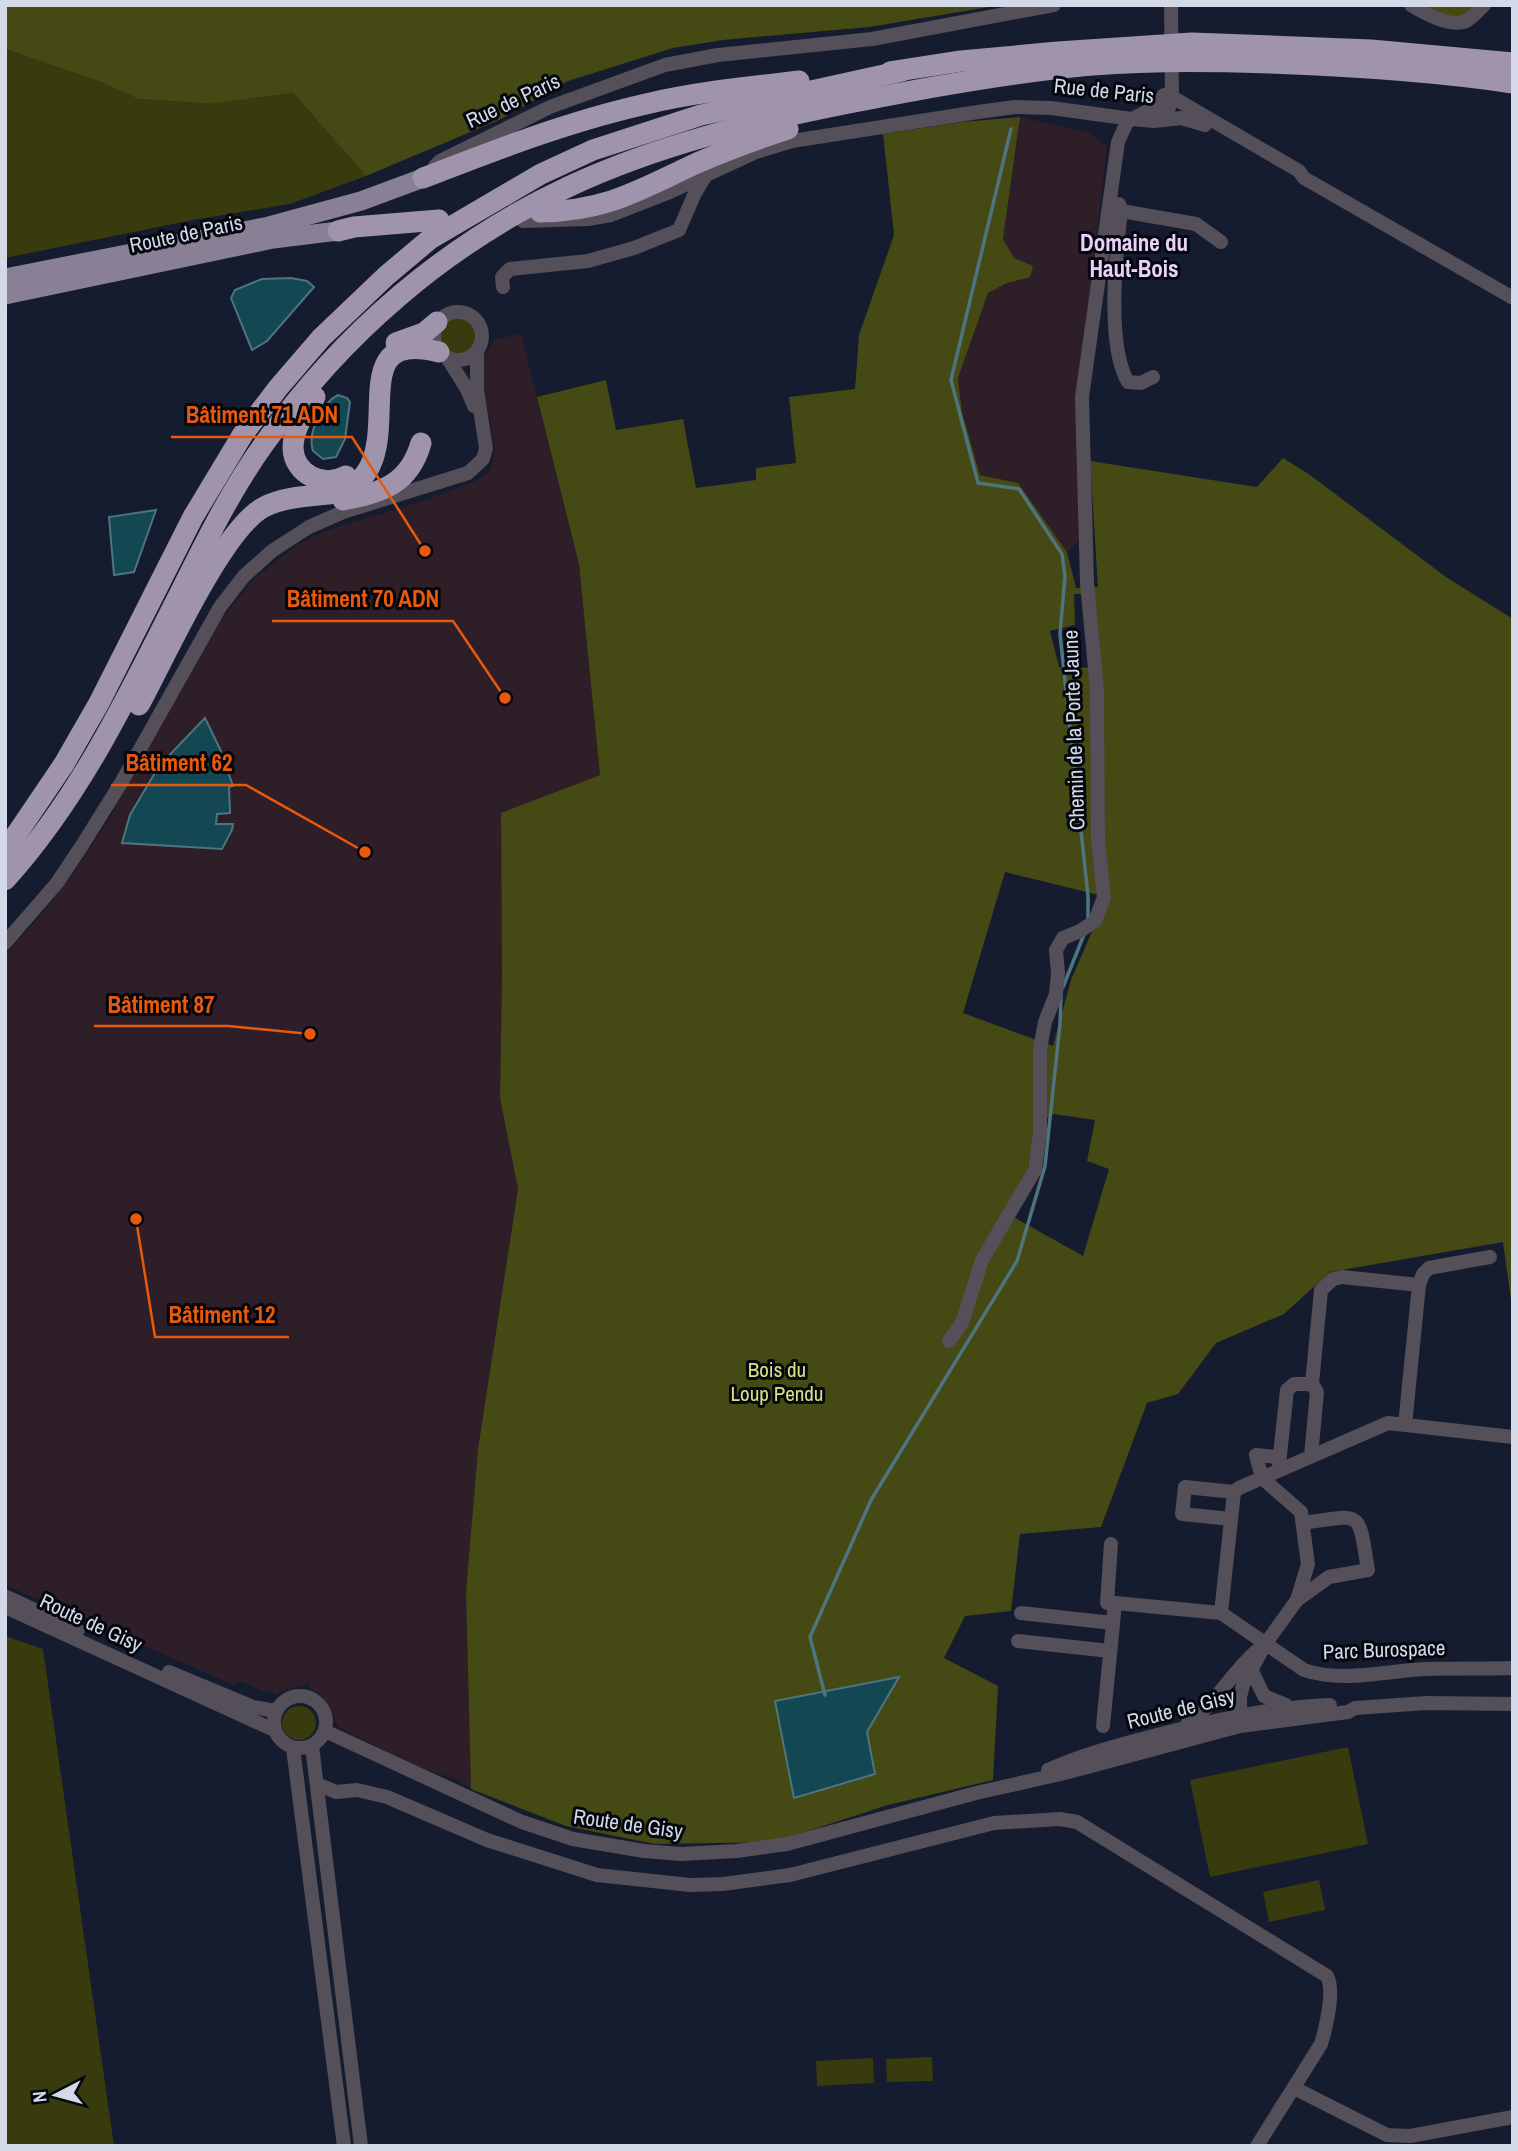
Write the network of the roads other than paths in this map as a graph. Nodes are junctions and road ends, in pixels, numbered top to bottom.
1 (1054, 5) edge
2 (1411, 5) edge
3 (1170, 7) edge
4 (1482, 7) edge
5 (1192, 58) junction
6 (1144, 60) junction
7 (1513, 63) edge
8 (902, 71) junction
9 (1513, 83) edge
10 (1163, 105) junction
11 (1132, 119) junction
12 (706, 175) junction
13 (423, 178) junction
14 (1304, 178) junction
15 (670, 192) junction
16 (1110, 192) junction
17 (688, 210) junction
18 (1121, 210) junction
19 (532, 217) joint
20 (434, 224) dead end
21 (338, 231) joint
22 (1221, 242) dead end
23 (5, 278) edge
24 (416, 281) junction
25 (46, 287) junction
26 (503, 287) dead end
27 (5, 295) edge
28 (1513, 298) edge
29 (5, 301) edge
30 (438, 322) junction
31 (477, 352) junction
32 (443, 356) junction
33 (1153, 377) dead end
34 (480, 416) junction
35 (421, 443) dead end
36 (227, 547) junction
37 (64, 764) junction
38 (5, 837) edge
39 (10, 865) edge
40 (5, 943) edge
41 (1490, 1257) dead end
42 (1419, 1285) junction
43 (949, 1341) dead end
44 (1312, 1384) junction
45 (1405, 1425) junction
46 (1513, 1437) edge
47 (1311, 1457) junction
48 (1279, 1463) junction
49 (1262, 1478) junction
50 (1234, 1492) junction
51 (1231, 1519) junction
52 (1303, 1522) junction
53 (1111, 1544) dead end
54 (1308, 1564) junction
55 (1329, 1577) junction
56 (5, 1596) edge
57 (1297, 1600) junction
58 (1115, 1603) junction
59 (5, 1607) edge
60 (1021, 1613) dead end
61 (1221, 1613) junction
62 (1113, 1623) junction
63 (1018, 1641) dead end
64 (1266, 1643) junction
65 (1110, 1651) junction
66 (1513, 1668) edge
67 (1252, 1671) junction
68 (1223, 1689) junction
69 (1513, 1704) edge
70 (1294, 1707) junction
71 (1355, 1708) junction
72 (276, 1711) junction
73 (1237, 1720) junction
74 (1103, 1726) dead end
75 (1181, 1729) junction
76 (274, 1730) junction
77 (325, 1731) junction
78 (312, 1746) junction
79 (293, 1748) junction
80 (1022, 1781) junction
81 (317, 1784) junction
82 (1293, 2088) junction
83 (1513, 2117) edge
84 (344, 2146) edge
85 (361, 2146) edge
86 (1257, 2146) edge

1 - 13 street, Rue de Paris
2 - 4 street
3 - 10 street
5 - 6 highway
5 - 7 highway
5 - 9 highway
6 - 8 highway
6 - 19 highway
6 - 24 highway
8 - 13 highway
8 - 37 highway
10 - 11 street
10 - 14 street, Rue de Paris
10 - 14 street, Rue de Paris
11 - 12 street, Rue de Paris
11 - 16 street, Chemin de la Porte Jaune
12 - 15 street, Rue de Paris
12 - 17 street
13 - 23 main road, Rue de Paris
14 - 28 street, Rue de Paris
15 - 17 street
15 - 19 street, Rue de Paris
16 - 18 street
16 - 43 street, Chemin de la Porte Jaune
17 - 26 street
18 - 22 street
18 - 33 street
20 - 21 highway
21 - 25 main road, Route de Paris
24 - 30 highway
24 - 39 highway
25 - 27 main road
25 - 29 main road
30 - 31 street
30 - 32 street
31 - 32 street
31 - 34 street
32 - 34 street
32 - 36 highway
34 - 40 street
35 - 36 highway
36 - 39 highway
37 - 38 highway
37 - 39 highway
41 - 42 street
42 - 44 street
42 - 45 street
44 - 47 street
44 - 48 street
45 - 46 street
45 - 47 street
47 - 48 street
48 - 49 street
48 - 49 street
49 - 50 street
49 - 52 street
50 - 51 street
50 - 51 street
51 - 61 street
52 - 54 street
52 - 55 street
53 - 58 street
54 - 55 street
54 - 57 street
55 - 57 street
56 - 72 street, Route de Gisy
57 - 64 street
58 - 61 street, Parc Burospace
58 - 62 street
59 - 76 street, Route de Gisy
60 - 62 street
61 - 64 street, Parc Burospace
62 - 65 street
63 - 65 street
64 - 66 street, Parc Burospace
64 - 67 street
64 - 68 street
65 - 74 street
67 - 70 street
67 - 73 street
68 - 73 street
68 - 75 street
69 - 71 street, Route de Gisy
70 - 71 street, Route de Gisy
70 - 73 street, Route de Gisy
71 - 73 street, Route de Gisy
72 - 76 street
72 - 77 street
73 - 75 street, Route de Gisy
73 - 80 street, Route de Gisy
75 - 80 street, Route de Gisy
76 - 79 street
77 - 78 street
77 - 80 street, Route de Gisy
78 - 79 street
78 - 81 street
79 - 84 street
81 - 82 street
81 - 85 street
82 - 83 street
82 - 86 street

